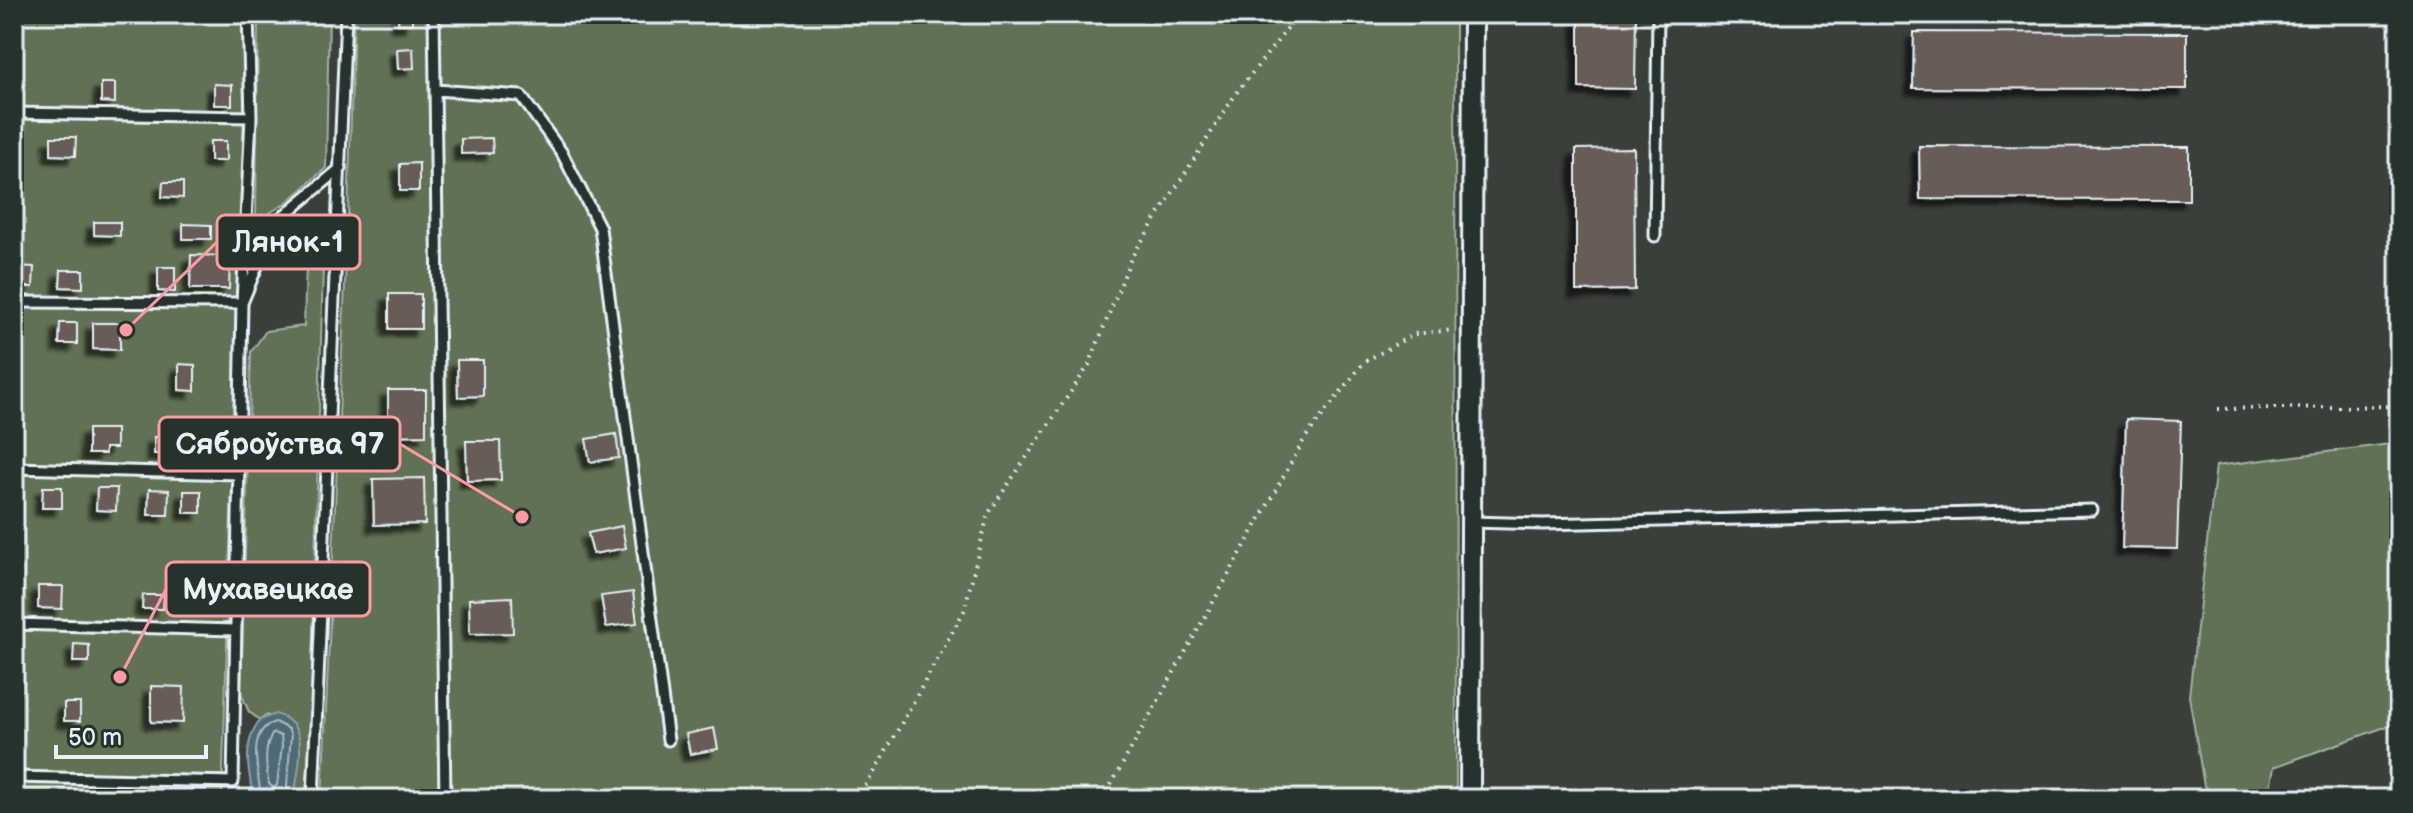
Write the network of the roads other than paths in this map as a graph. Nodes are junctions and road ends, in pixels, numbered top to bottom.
1 (248, 14) edge
2 (346, 14) edge
3 (434, 14) edge
4 (1473, 14) edge
5 (1658, 14) edge
6 (435, 90) junction
7 (14, 113) edge
8 (251, 117) junction
9 (341, 168) junction
10 (1655, 236) dead end
11 (14, 302) edge
12 (242, 303) junction
13 (14, 468) edge
14 (238, 474) junction
15 (2092, 510) dead end
16 (1471, 522) junction
17 (14, 624) edge
18 (235, 630) junction
19 (668, 740) dead end
20 (14, 777) edge
21 (313, 799) edge
22 (445, 799) edge
23 (1470, 799) edge

1 - 8 lane
2 - 9 lane
3 - 6 lane
4 - 16 street
5 - 10 lane
6 - 19 lane
6 - 22 lane
7 - 8 lane
8 - 12 lane
9 - 12 lane
9 - 21 lane
11 - 12 lane
12 - 14 lane
13 - 14 lane
14 - 18 lane
15 - 16 lane
16 - 23 street
17 - 18 lane
18 - 20 lane

